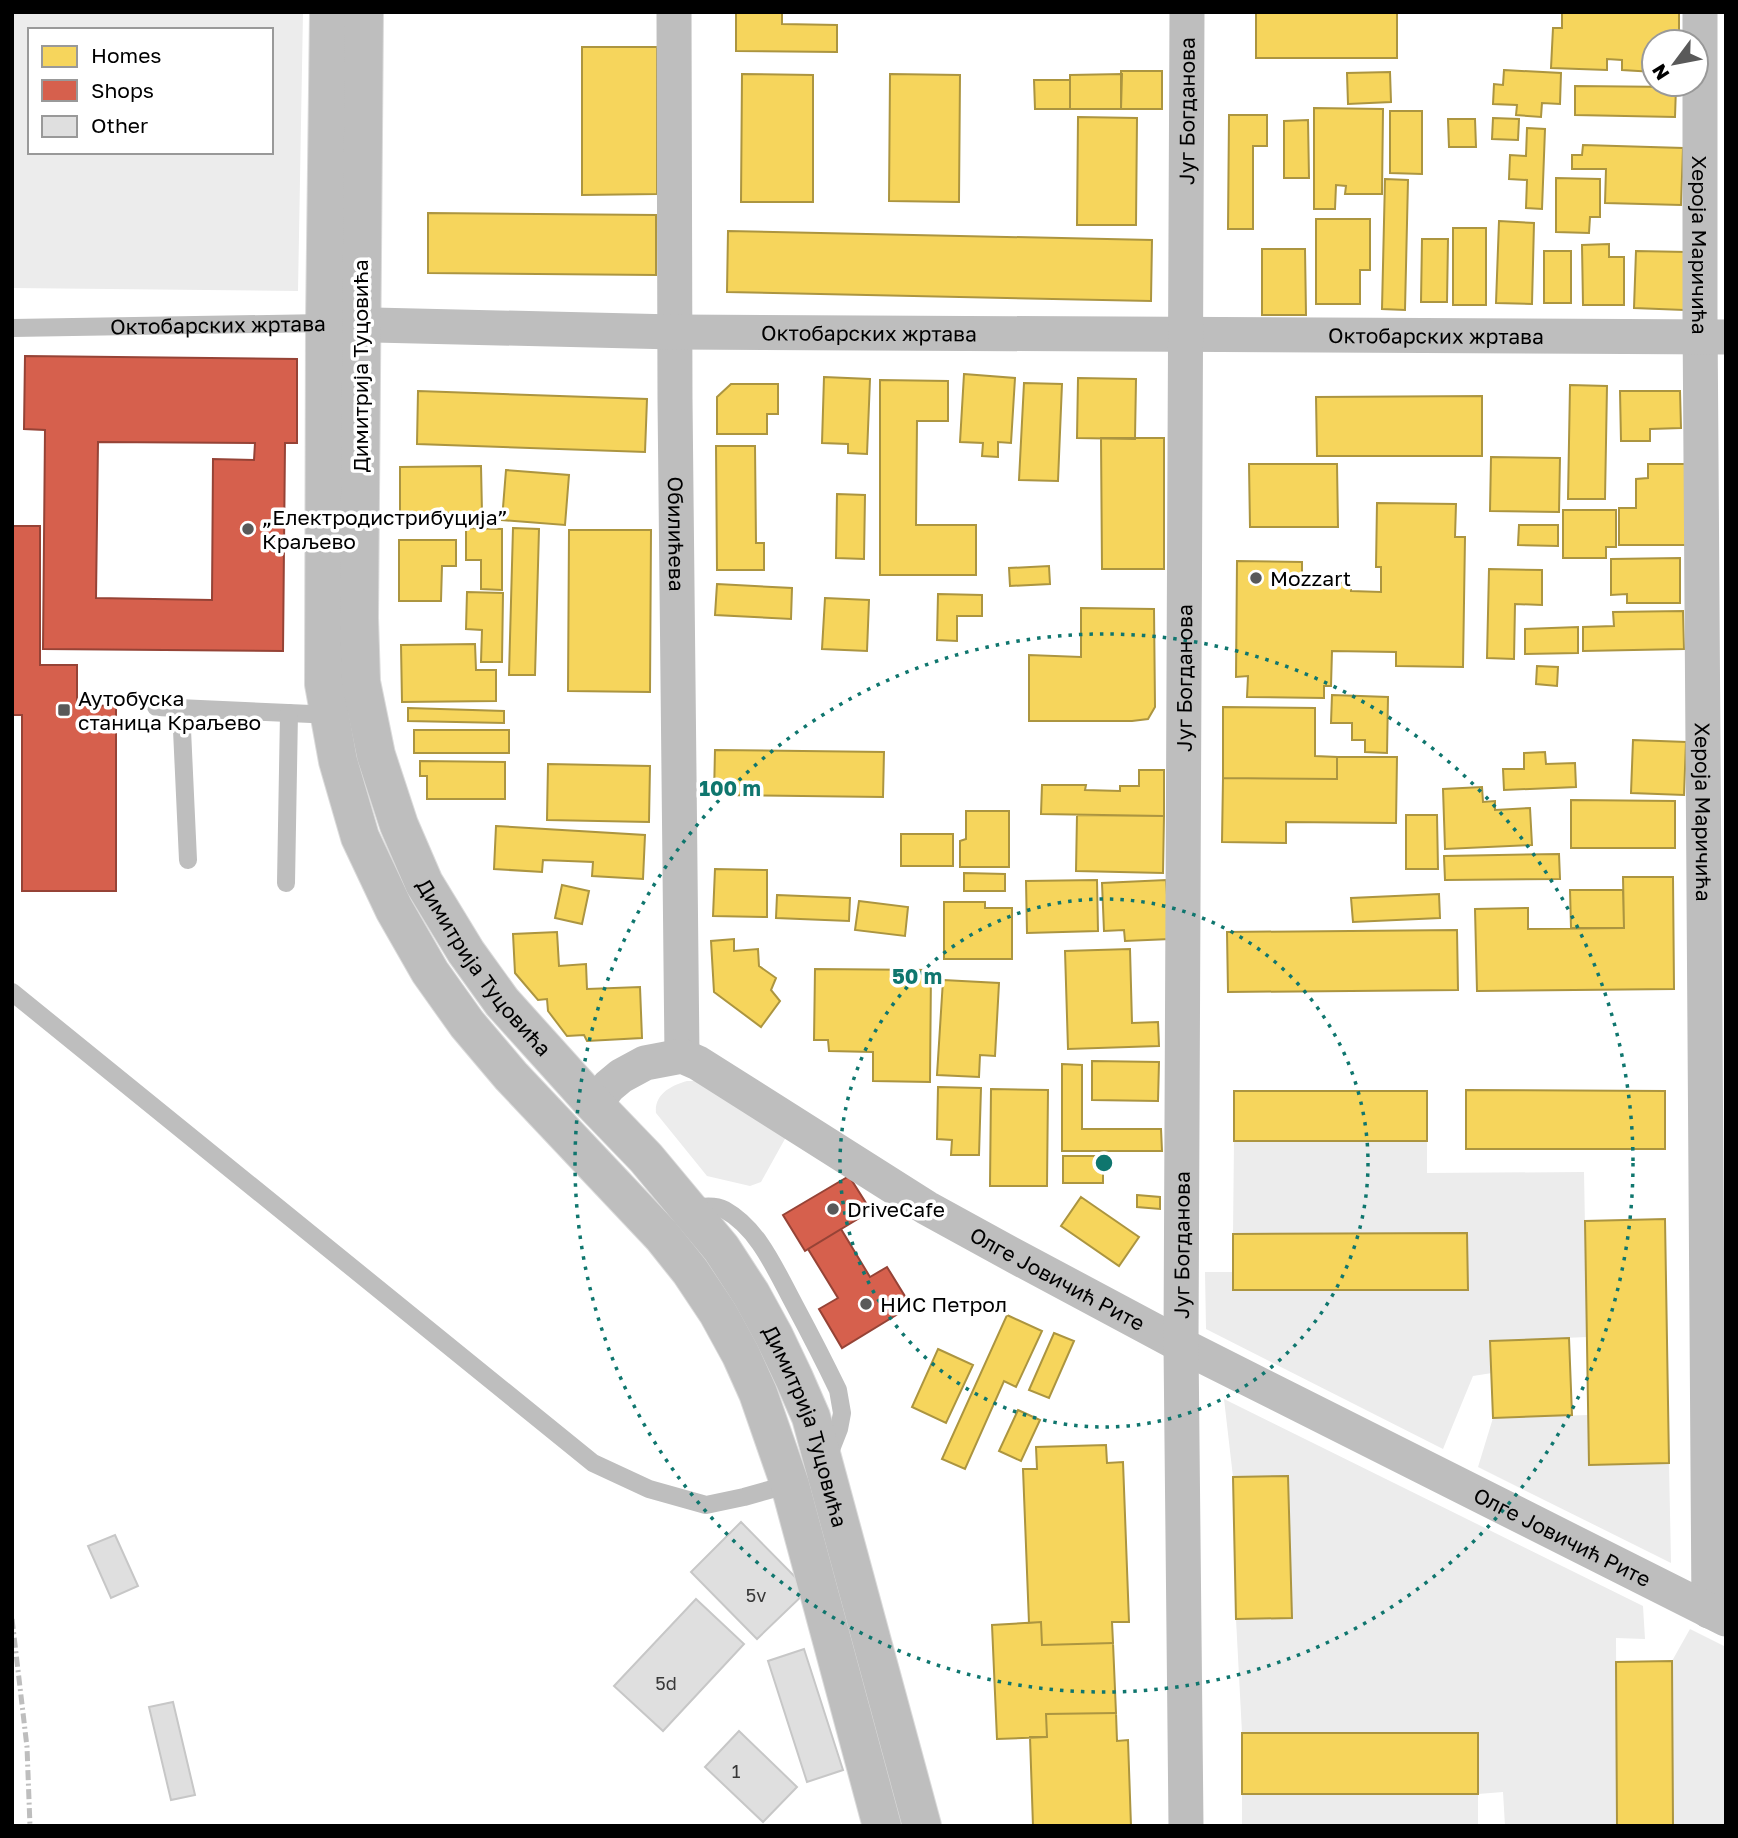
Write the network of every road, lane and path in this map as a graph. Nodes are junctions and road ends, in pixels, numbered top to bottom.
1 (330, 12) edge
2 (364, 12) edge
3 (674, 12) edge
4 (1187, 12) edge
5 (1700, 12) edge
6 (343, 324) junction
7 (12, 328) edge
8 (675, 332) junction
9 (1187, 334) junction
10 (1713, 336) edge
11 (156, 707) dead end
12 (181, 708) junction
13 (289, 713) junction
14 (330, 714) junction
15 (368, 719) junction
16 (188, 860) dead end
17 (286, 883) dead end
18 (12, 992) edge
19 (682, 1056) junction
20 (594, 1104) junction
21 (1181, 1345) junction
22 (824, 1468) junction
23 (790, 1485) junction
24 (1717, 1615) edge
25 (881, 1826) edge
26 (922, 1826) edge
27 (1186, 1826) edge

1 - 6 main road, Димитрија Туцовића
2 - 6 main road, Димитрија Туцовића
3 - 8 street, Обилићева
4 - 9 street, Југ Богданова
5 - 10 street, Хероја Маричића
6 - 7 lane, Октобарских жртава
6 - 8 street, Октобарских жртава
6 - 14 main road, Димитрија Туцовића
6 - 15 main road, Димитрија Туцовића
8 - 9 street, Октобарских жртава
8 - 19 street, Обилићева
9 - 10 street, Октобарских жртава
9 - 21 street, Југ Богданова
10 - 24 street, Хероја Маричића
11 - 12 lane
12 - 13 lane
12 - 16 lane
13 - 14 lane
13 - 17 lane
14 - 15 lane
14 - 23 main road, Димитрија Туцовића
15 - 20 main road, Димитрија Туцовића
18 - 23 lane
19 - 20 street
19 - 21 street, Олге Јовичић Рите
20 - 22 main road, Димитрија Туцовића
21 - 24 street, Олге Јовичић Рите
21 - 27 street
22 - 23 lane
22 - 26 main road, Димитрија Туцовића
23 - 25 main road, Димитрија Туцовића

